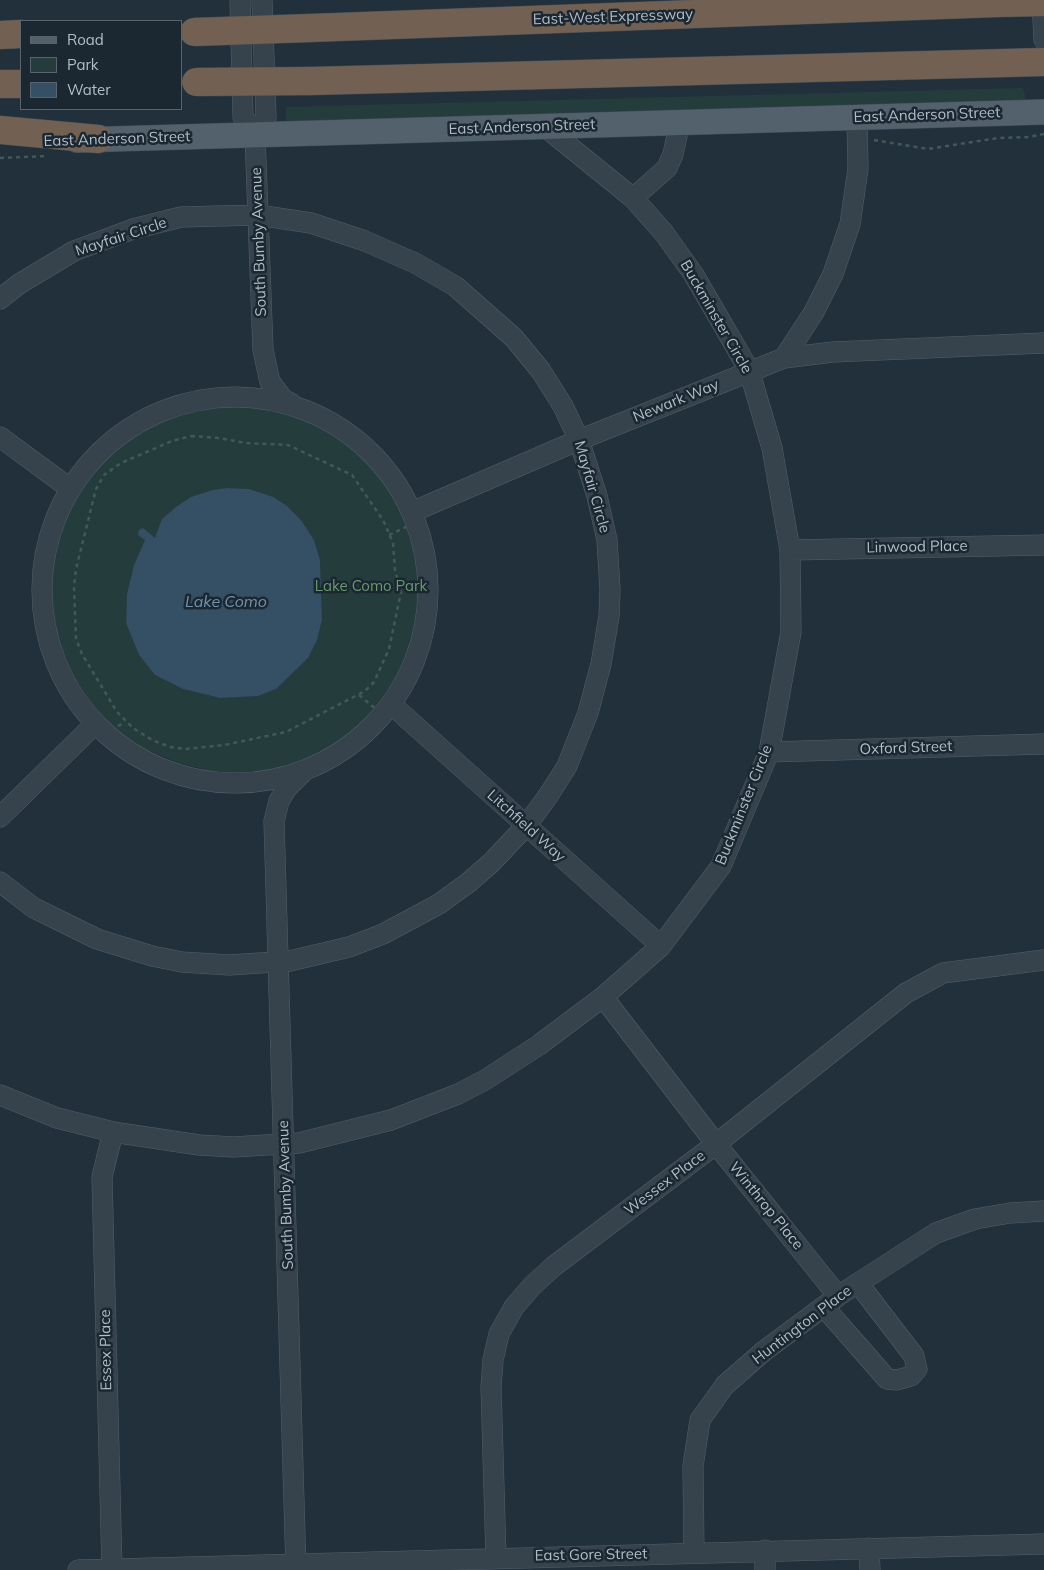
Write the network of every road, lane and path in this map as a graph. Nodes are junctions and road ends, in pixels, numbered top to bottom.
1 (240, 0) edge
2 (262, 0) edge
3 (1043, 1) edge
4 (187, 32) edge
5 (20, 34) edge
6 (0, 35) edge
7 (1044, 40) edge
8 (1044, 62) edge
9 (188, 82) edge
10 (0, 84) edge
11 (20, 84) edge
12 (1044, 112) edge
13 (680, 122) junction
14 (544, 126) junction
15 (862, 128) junction
16 (0, 130) edge
17 (1044, 134) edge
18 (255, 135) junction
19 (98, 139) junction
20 (0, 143) edge
21 (633, 198) junction
22 (258, 215) junction
23 (0, 300) edge
24 (1044, 343) edge
25 (263, 350) junction
26 (784, 358) junction
27 (749, 370) junction
28 (232, 397) junction
29 (296, 406) junction
30 (0, 437) edge
31 (579, 440) junction
32 (68, 488) junction
33 (410, 519) junction
34 (389, 535) junction
35 (1044, 545) edge
36 (790, 550) junction
37 (359, 695) junction
38 (384, 708) junction
39 (125, 722) junction
40 (102, 727) junction
41 (1044, 744) edge
42 (769, 752) junction
43 (303, 772) junction
44 (242, 784) junction
45 (0, 817) edge
46 (274, 821) junction
47 (526, 826) junction
48 (0, 882) edge
49 (661, 946) junction
50 (1044, 960) edge
51 (278, 963) junction
52 (603, 997) junction
53 (0, 1095) edge
54 (112, 1132) junction
55 (285, 1144) junction
56 (716, 1144) junction
57 (1044, 1212) edge
58 (858, 1283) junction
59 (831, 1302) junction
60 (1044, 1544) edge
61 (869, 1548) junction
62 (694, 1552) junction
63 (496, 1557) junction
64 (765, 1560) edge
65 (553, 1563) edge
66 (296, 1568) edge
67 (78, 1570) edge
68 (101, 1570) edge
69 (870, 1570) edge

1 - 18 street, South Bumby Avenue
2 - 18 street, South Bumby Avenue
3 - 4 highway, East-West Expressway, bridge
3 - 7 street
5 - 6 highway
8 - 9 highway, bridge
10 - 11 highway
12 - 15 main road, East Anderson Street
13 - 14 main road, East Anderson Street
13 - 15 main road, East Anderson Street
13 - 21 street
14 - 18 main road, East Anderson Street
14 - 21 street, Buckminster Circle
15 - 17 path
15 - 26 street
16 - 19 highway
18 - 19 main road, East Anderson Street
18 - 22 street, South Bumby Avenue
19 - 20 main road, East Anderson Street
21 - 27 street, Buckminster Circle
22 - 23 street, Mayfair Circle
22 - 25 street, South Bumby Avenue
22 - 31 street, Mayfair Circle
24 - 26 street, Newark Way
25 - 28 street, South Bumby Avenue
25 - 29 street, South Bumby Avenue
26 - 27 street, Newark Way
27 - 31 street, Newark Way
27 - 36 street, Buckminster Circle
28 - 29 street
28 - 32 street
29 - 33 street
30 - 32 street
31 - 33 street, Newark Way
31 - 47 street, Mayfair Circle
32 - 40 street
33 - 34 path
33 - 38 street
34 - 37 path
34 - 39 path
35 - 36 street, Linwood Place
36 - 42 street, Buckminster Circle
37 - 38 path
37 - 39 path
38 - 43 street
38 - 47 street, Litchfield Way
39 - 40 path
40 - 44 street
40 - 45 street
41 - 42 street, Oxford Street
42 - 49 street, Buckminster Circle
43 - 44 street
43 - 46 street, South Bumby Avenue
44 - 46 street, South Bumby Avenue
46 - 51 street, South Bumby Avenue
47 - 49 street, Litchfield Way
47 - 51 street, Mayfair Circle
48 - 51 street, Mayfair Circle
49 - 52 street, Buckminster Circle
50 - 56 street, Wessex Place
51 - 55 street, South Bumby Avenue
52 - 55 street, Buckminster Circle
52 - 56 street, Winthrop Place
53 - 54 street, Buckminster Circle
54 - 55 street, Buckminster Circle
54 - 68 street, Essex Place
55 - 66 street, South Bumby Avenue
56 - 59 street, Winthrop Place
56 - 63 street, Wessex Place
57 - 58 street, Huntington Place
58 - 59 street, Huntington Place
58 - 59 street, Winthrop Place
59 - 62 street, Huntington Place
60 - 61 street, East Gore Street
61 - 64 street, East Gore Street
61 - 69 street
62 - 64 street, East Gore Street
62 - 65 street, East Gore Street
63 - 65 street, East Gore Street
63 - 66 street, East Gore Street
66 - 68 street, East Gore Street
67 - 68 street, East Gore Street

